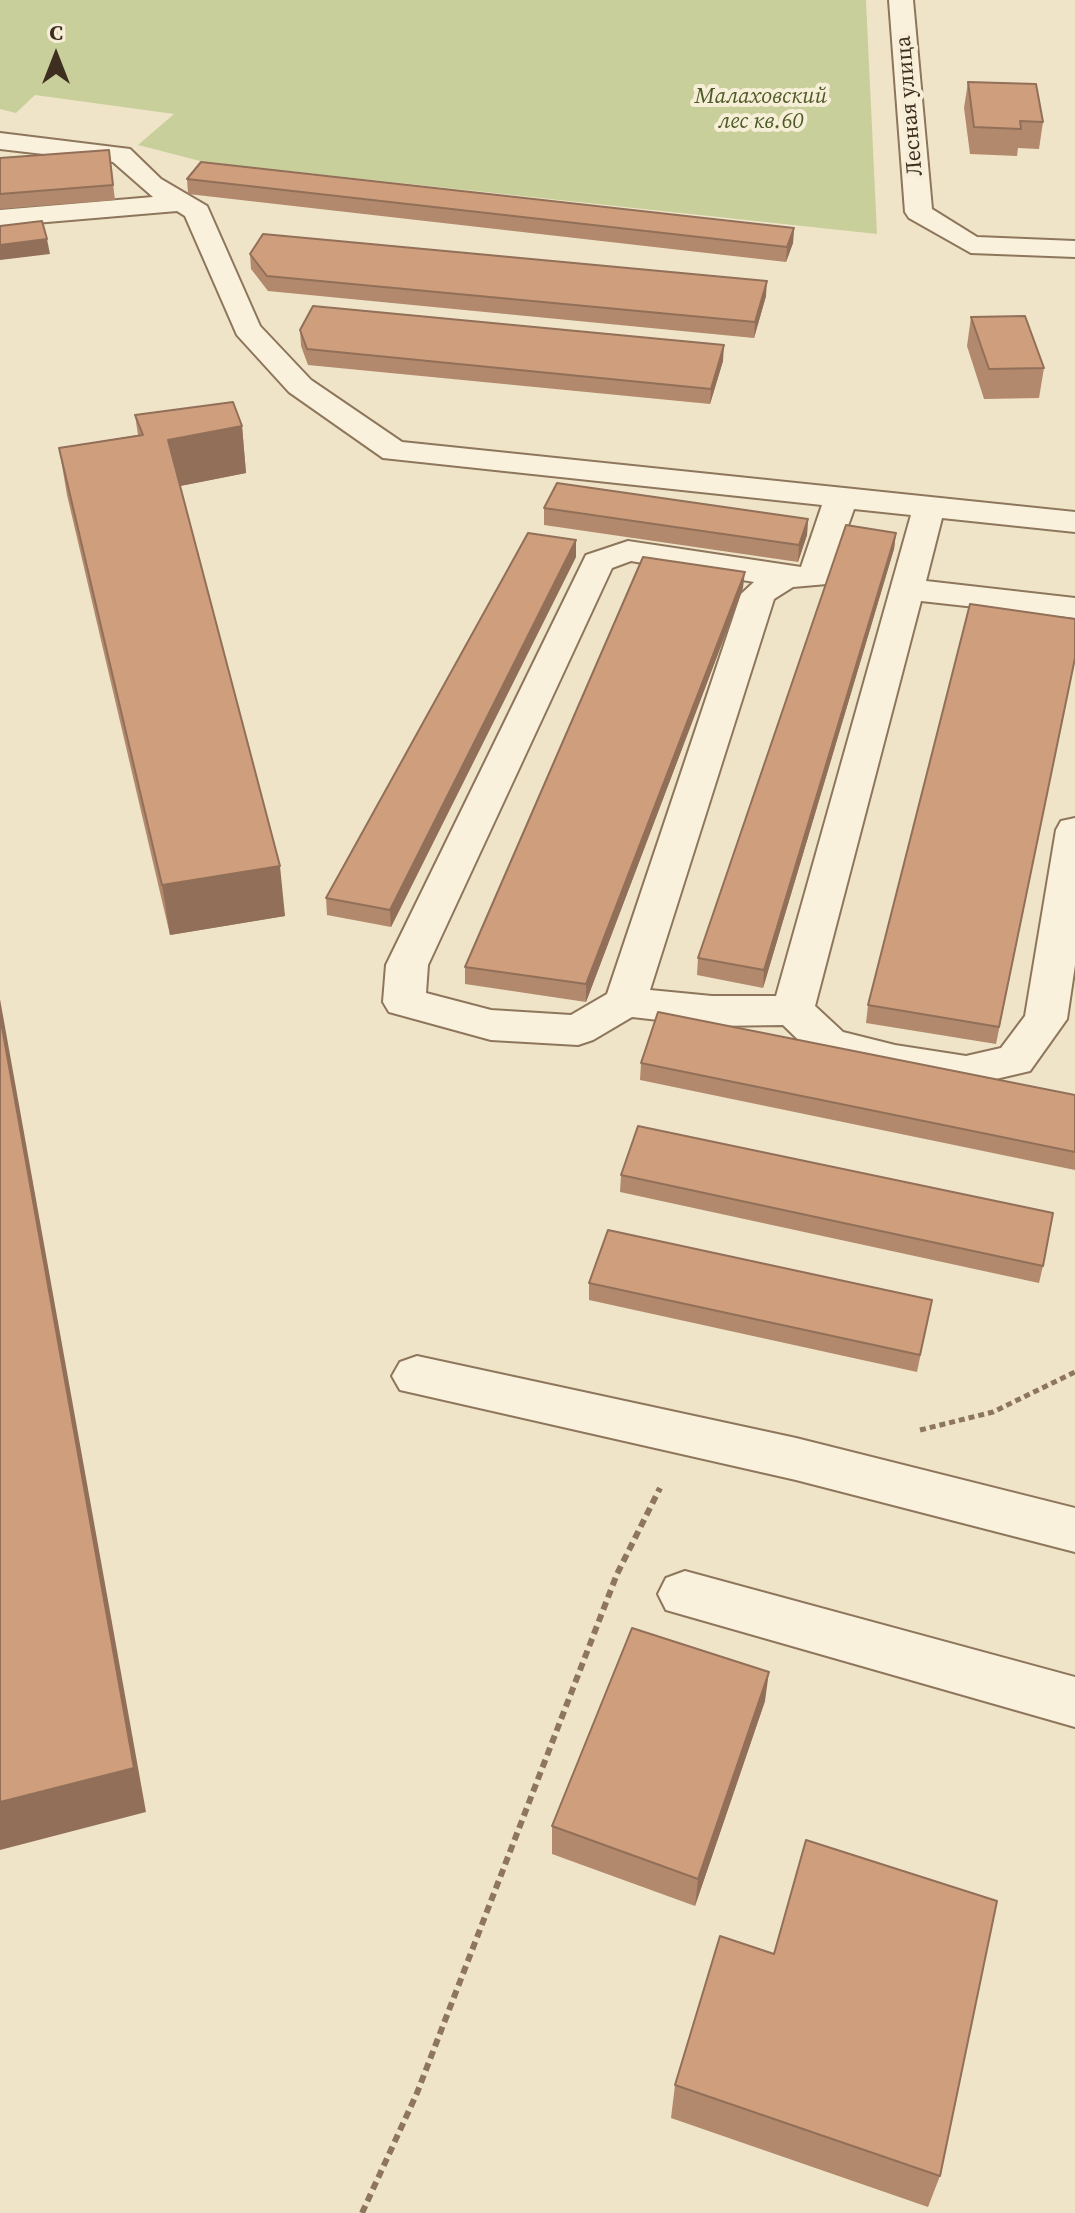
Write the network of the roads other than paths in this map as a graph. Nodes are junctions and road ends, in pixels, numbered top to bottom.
1 (901, 0) edge
2 (0, 141) edge
3 (121, 155) junction
4 (0, 164) edge
5 (181, 203) junction
6 (0, 218) edge
7 (1075, 249) edge
8 (841, 497) junction
9 (929, 507) junction
10 (1075, 522) edge
11 (786, 577) junction
12 (907, 589) junction
13 (1075, 608) edge
14 (1075, 830) edge
15 (625, 1002) junction
16 (793, 1010) junction
17 (417, 1376) dead end
18 (1075, 1530) edge
19 (685, 1594) dead end
20 (1075, 1702) edge

1 - 7 street, Лесная улица
2 - 3 street
3 - 4 street
3 - 5 street
5 - 6 street
5 - 8 street
8 - 9 street
8 - 11 street
9 - 10 street
9 - 12 street
11 - 15 street
11 - 15 street
12 - 13 street
12 - 16 street
14 - 16 street
15 - 16 street
17 - 18 street
19 - 20 street

